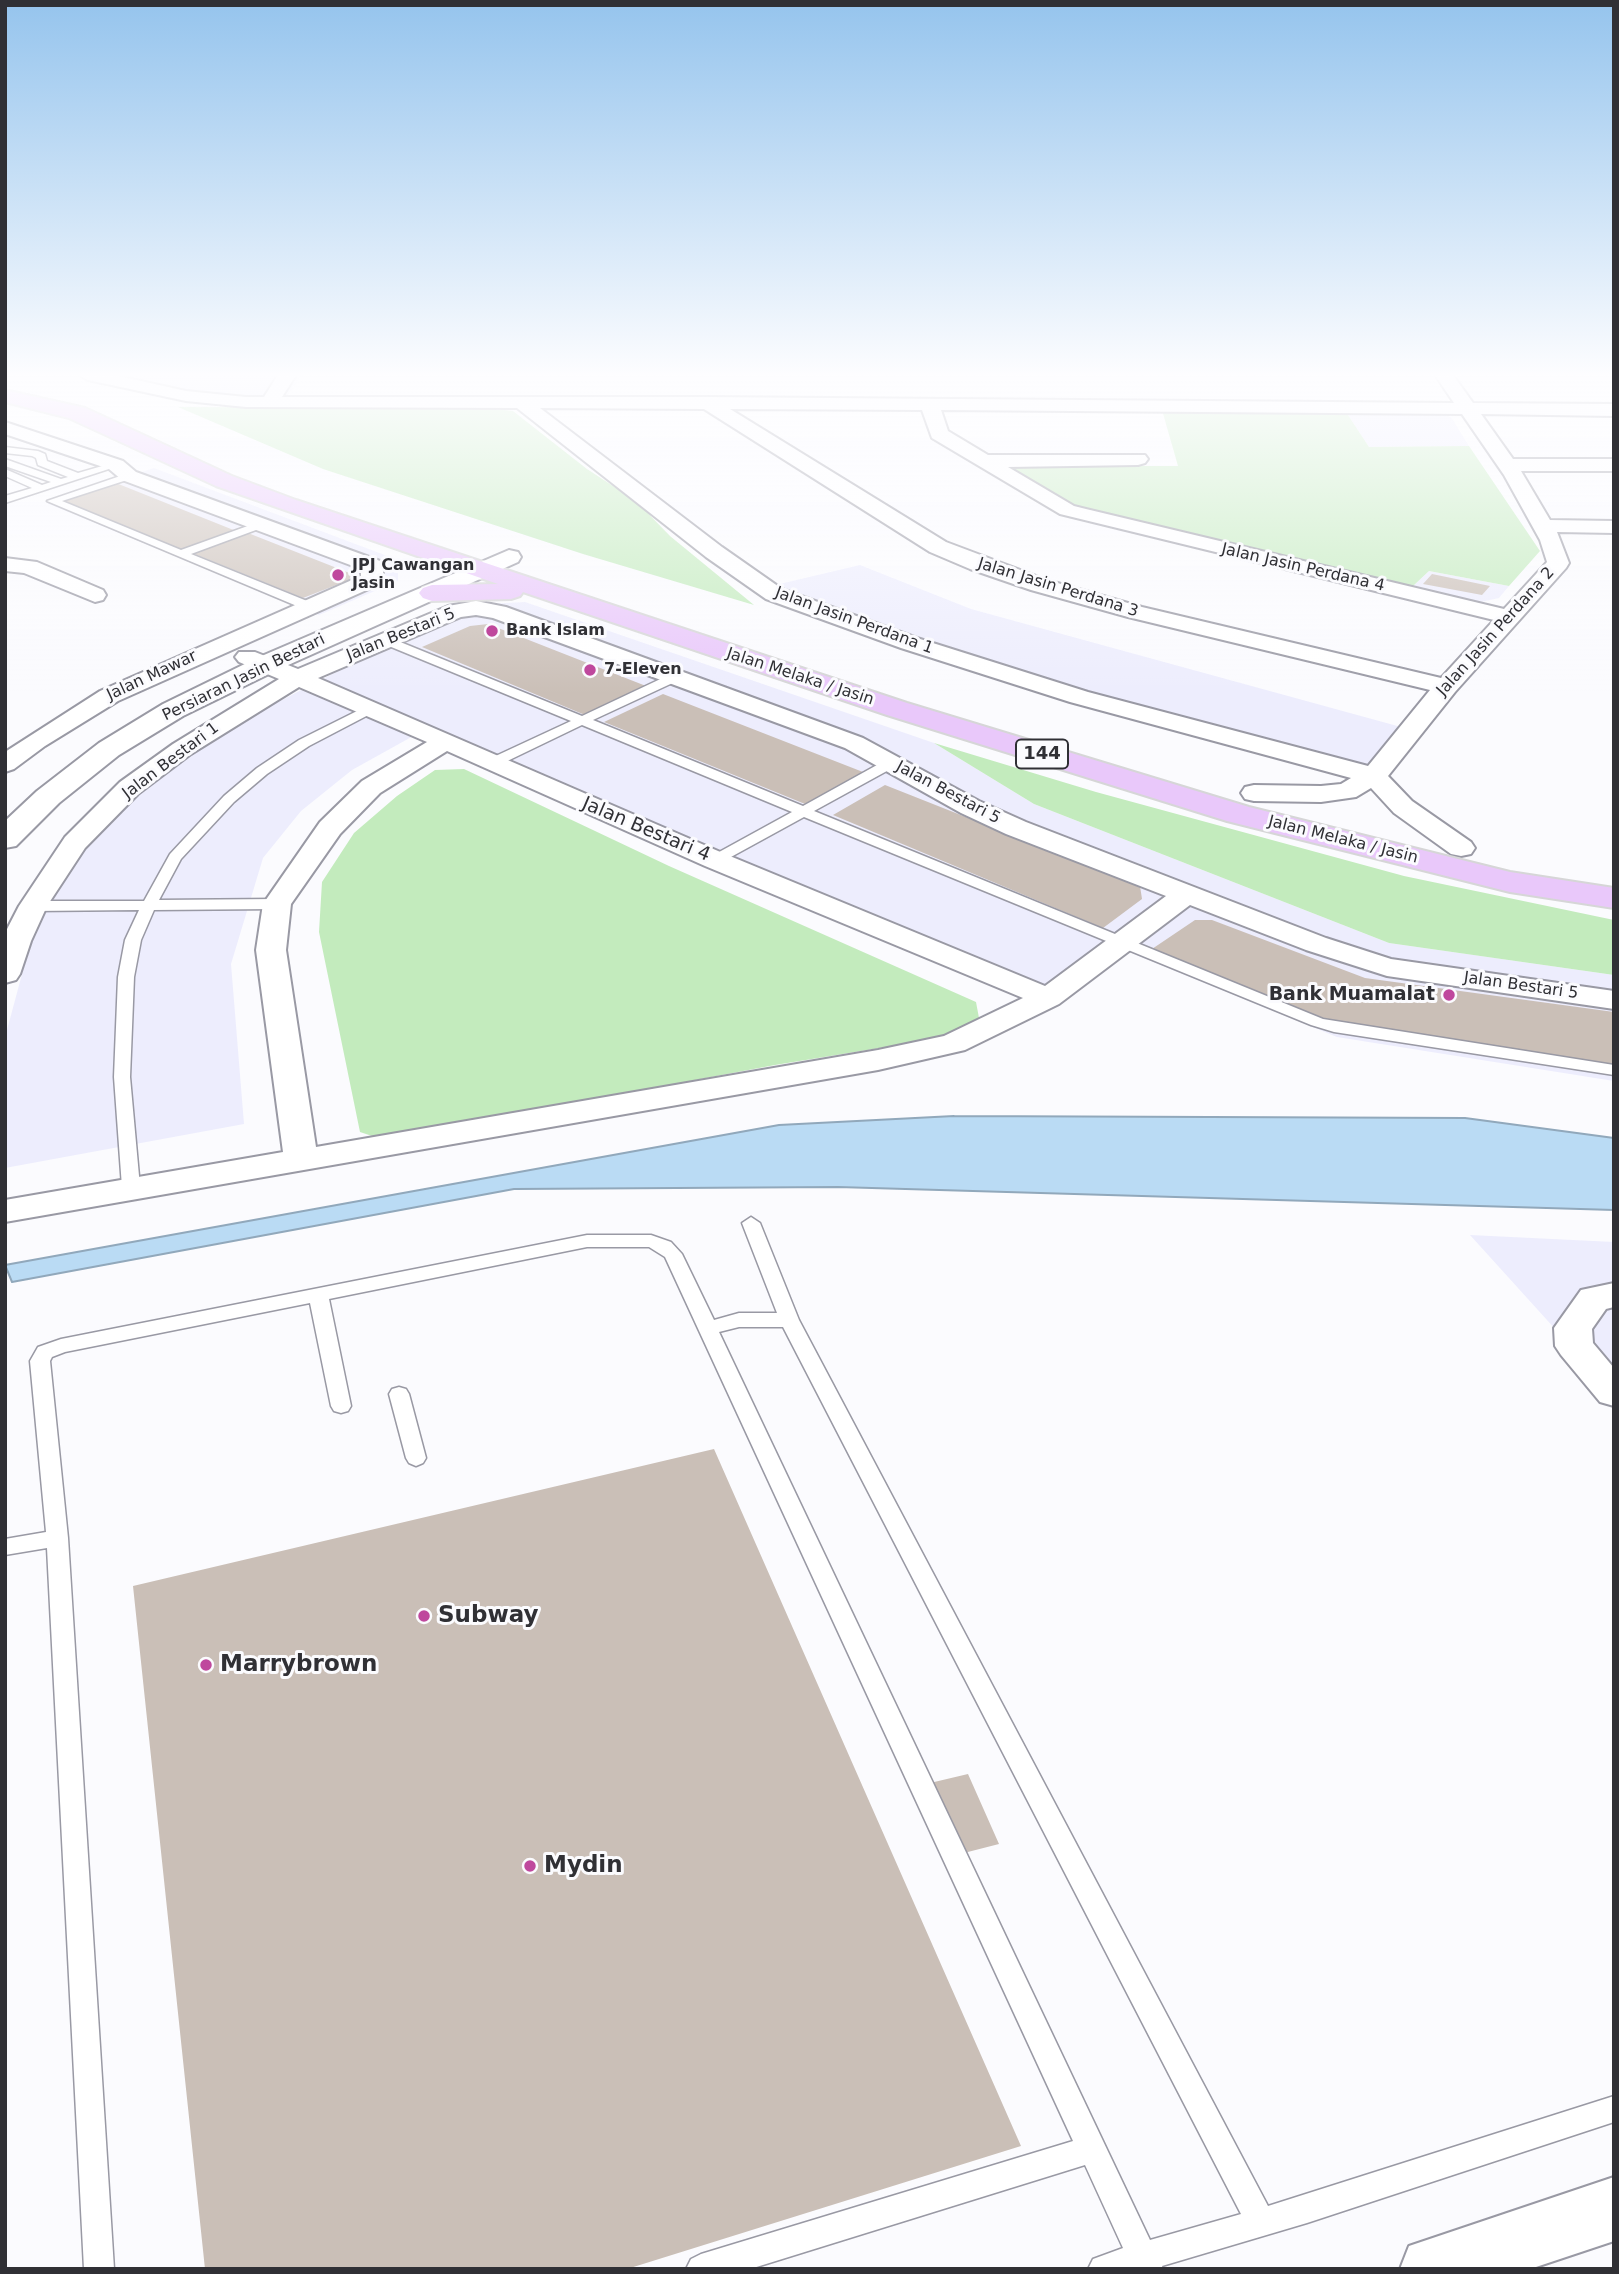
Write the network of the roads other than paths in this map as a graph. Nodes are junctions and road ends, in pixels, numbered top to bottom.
1 (19, 481) edge
2 (98, 481) edge
3 (151, 481) edge
4 (226, 481) edge
5 (286, 481) edge
6 (629, 481) edge
7 (832, 481) edge
8 (1019, 481) edge
9 (1517, 481) edge
10 (62, 482) edge
11 (43, 489) junction
12 (5, 500) edge
13 (260, 525) junction
14 (1544, 526) junction
15 (1614, 527) edge
16 (393, 541) junction
17 (180, 554) junction
18 (484, 560) junction
19 (5, 564) edge
20 (424, 588) junction
21 (545, 593) junction
22 (95, 595) dead end
23 (308, 606) junction
24 (1509, 617) junction
25 (388, 640) junction
26 (257, 660) junction
27 (675, 677) junction
28 (295, 679) junction
29 (1446, 687) junction
30 (371, 708) junction
31 (584, 720) junction
32 (444, 742) junction
33 (492, 763) junction
34 (891, 763) junction
35 (5, 764) edge
36 (1374, 776) junction
37 (1254, 793) junction
38 (5, 803) edge
39 (805, 811) junction
40 (5, 839) edge
41 (1461, 848) junction
42 (715, 860) junction
43 (1614, 877) edge
44 (1188, 893) junction
45 (1614, 898) edge
46 (277, 904) junction
47 (149, 905) junction
48 (33, 906) junction
49 (1121, 943) junction
50 (5, 974) edge
51 (1048, 998) junction
52 (1614, 1000) edge
53 (1614, 1070) edge
54 (301, 1160) junction
55 (131, 1188) junction
56 (5, 1211) edge
57 (751, 1223) dead end
58 (318, 1294) junction
59 (1614, 1295) edge
60 (789, 1320) junction
61 (708, 1328) junction
62 (1614, 1393) edge
63 (399, 1394) dead end
64 (341, 1406) dead end
65 (416, 1458) dead end
66 (57, 1538) junction
67 (5, 1547) edge
68 (1614, 2109) edge
69 (1091, 2149) junction
70 (1614, 2209) edge
71 (1261, 2222) junction
72 (1145, 2262) edge
73 (99, 2269) edge
74 (701, 2269) edge
75 (1103, 2269) edge
76 (1432, 2269) edge

1 - 11 lane
2 - 17 lane
3 - 13 street
4 - 16 main road, Jalan Melaka / Jasin / 144
5 - 18 main road, Jalan Melaka / Jasin / 144
6 - 36 street, Jalan Jasin Perdana 1
7 - 29 street, Jalan Jasin Perdana 3
8 - 24 street, Jalan Jasin Perdana 4
9 - 14 street, Jalan Jasin Perdana 2
10 - 11 lane
11 - 12 lane
13 - 17 lane
13 - 23 street, Jalan Mawar
14 - 15 street
14 - 24 street, Jalan Jasin Perdana 2
16 - 18 main road, Jalan Melaka / Jasin / 144
16 - 20 main road
17 - 23 lane
18 - 20 street, Persiaran Jasin Bestari
18 - 21 main road, Jalan Melaka / Jasin / 144
18 - 37 main road, Jalan Melaka / Jasin / 144
19 - 22 street
20 - 21 main road
20 - 26 street, Persiaran Jasin Bestari
21 - 45 main road, Jalan Melaka / Jasin / 144
23 - 35 street, Jalan Mawar
24 - 29 street, Jalan Jasin Perdana 2
25 - 27 street, Jalan Bestari 5
25 - 28 street, Jalan Bestari 5
25 - 31 lane
26 - 28 street, Jalan Bestari 4
26 - 38 street, Persiaran Jasin Bestari
26 - 40 street, Persiaran Jasin Bestari
27 - 31 lane
27 - 34 street, Jalan Bestari 5
28 - 30 street, Jalan Bestari 4
28 - 48 street, Jalan Bestari 1
29 - 36 street, Jalan Jasin Perdana 2
30 - 32 street, Jalan Bestari 4
30 - 47 lane
31 - 33 lane
31 - 39 lane
32 - 33 street, Jalan Bestari 4
32 - 46 street
33 - 42 street, Jalan Bestari 4
34 - 39 lane
34 - 44 street, Jalan Bestari 5
36 - 37 street
36 - 41 street
37 - 41 main road, Jalan Melaka / Jasin / 144
39 - 42 lane
39 - 49 lane
41 - 43 main road, Jalan Melaka / Jasin / 144
42 - 51 street, Jalan Bestari 4
44 - 49 street
44 - 52 street, Jalan Bestari 5
46 - 47 lane
46 - 54 street
47 - 48 lane
47 - 55 lane
48 - 50 street, Jalan Bestari 1
49 - 51 street
49 - 53 lane
51 - 54 street
54 - 55 street
55 - 56 street
57 - 60 lane
58 - 61 lane
58 - 64 lane
58 - 66 lane
59 - 62 street
60 - 61 lane
60 - 71 lane
61 - 69 lane
63 - 65 lane
66 - 67 lane
66 - 73 lane
68 - 71 lane
69 - 72 lane
69 - 74 lane
70 - 76 street
71 - 72 lane
72 - 75 lane

